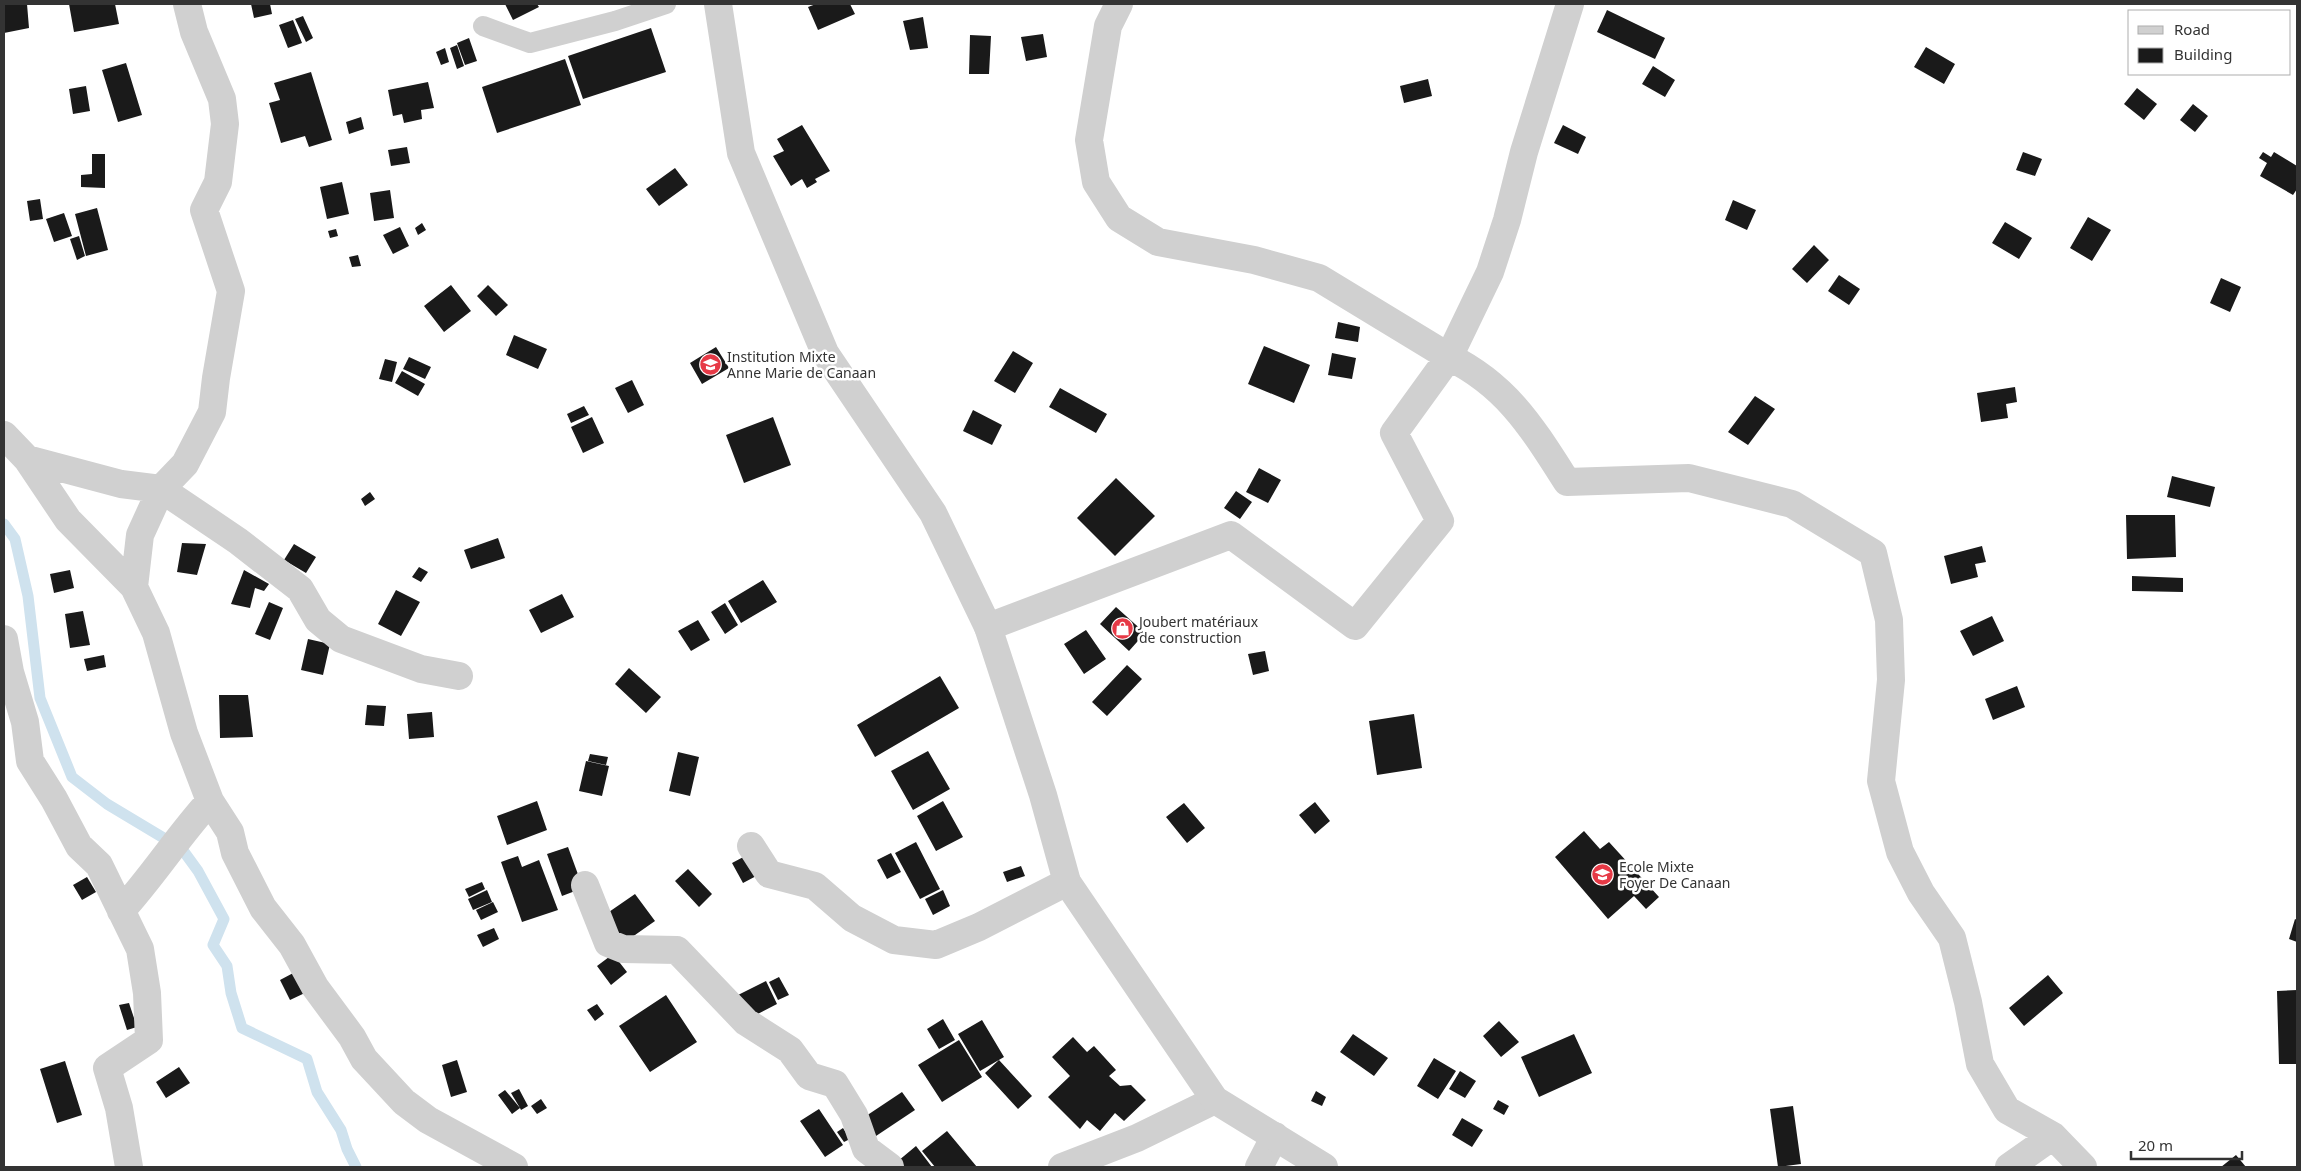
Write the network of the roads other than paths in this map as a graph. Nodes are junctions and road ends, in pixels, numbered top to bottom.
1 (187, 4) edge
2 (666, 4) edge
3 (718, 4) edge
4 (1119, 4) edge
5 (1570, 4) edge
6 (483, 26) dead end
7 (1449, 357) junction
8 (4, 435) edge
9 (27, 459) junction
10 (161, 489) junction
11 (134, 586) junction
12 (988, 627) junction
13 (4, 640) edge
14 (459, 676) dead end
15 (210, 801) junction
16 (751, 846) dead end
17 (1066, 882) junction
18 (585, 885) dead end
19 (121, 911) junction
20 (1215, 1100) junction
21 (1275, 1136) junction
22 (2053, 1136) junction
23 (130, 1167) edge
24 (514, 1167) edge
25 (890, 1167) edge
26 (1062, 1167) edge
27 (1259, 1167) edge
28 (1324, 1167) edge
29 (2009, 1167) edge
30 (2083, 1167) edge

1 - 10 street
2 - 6 lane
3 - 12 street
4 - 7 street
5 - 7 street
7 - 12 street
7 - 22 street
8 - 9 street
9 - 10 street
9 - 11 street
10 - 11 street
10 - 14 street
11 - 15 street
12 - 17 street
13 - 19 street
15 - 19 street
15 - 24 street
16 - 17 street
17 - 20 street
18 - 25 street
19 - 23 street
20 - 21 street
20 - 26 street
21 - 27 street
21 - 28 street
22 - 29 street
22 - 30 street

